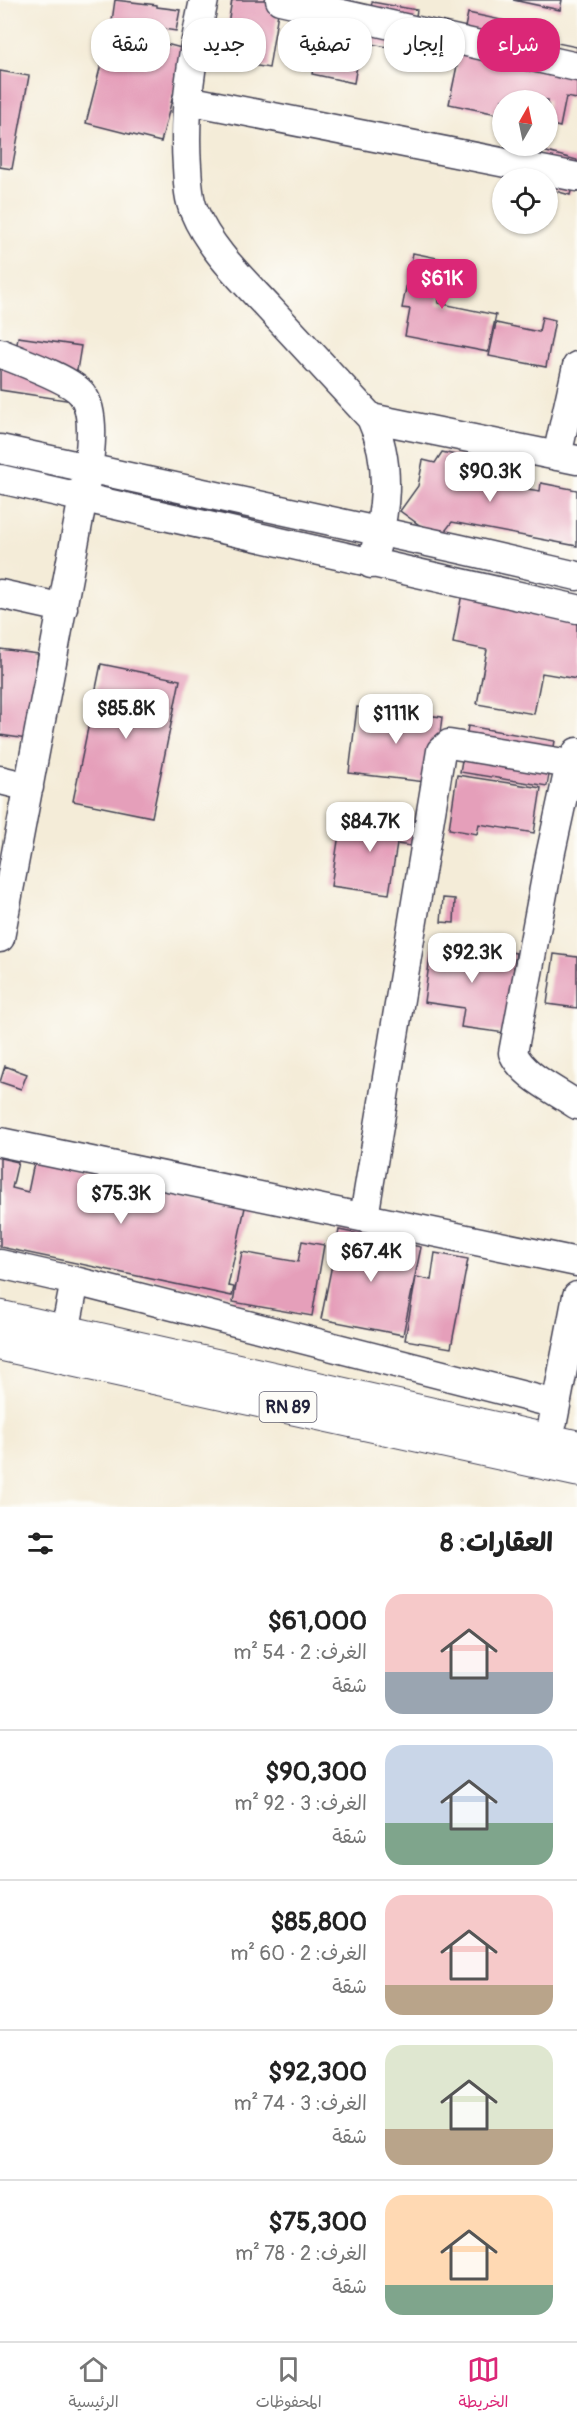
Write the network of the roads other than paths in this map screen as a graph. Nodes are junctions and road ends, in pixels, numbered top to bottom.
1 (204, 0) edge
2 (280, 0) edge
3 (577, 67) edge
4 (187, 100) junction
5 (577, 177) edge
6 (0, 353) edge
7 (577, 366) edge
8 (371, 418) junction
9 (0, 449) edge
10 (567, 458) edge
11 (88, 467) junction
12 (0, 479) edge
13 (83, 497) junction
14 (381, 531) junction
15 (371, 564) junction
16 (577, 576) edge
17 (0, 594) edge
18 (63, 608) junction
19 (577, 609) edge
20 (574, 758) edge
21 (0, 780) edge
22 (29, 787) junction
23 (0, 938) edge
24 (577, 1105) edge
25 (0, 1142) edge
26 (364, 1217) junction
27 (577, 1262) edge
28 (0, 1264) edge
29 (75, 1281) junction
30 (577, 1296) edge
31 (0, 1317) edge
32 (65, 1332) junction
33 (0, 1344) edge
34 (556, 1404) junction
35 (563, 1444) edge
36 (577, 1470) edge

1 - 4 street
2 - 3 street
4 - 5 street
4 - 8 street
6 - 11 street
7 - 10 street
8 - 10 street
8 - 14 street
9 - 11 street
11 - 13 street
11 - 14 street
12 - 13 street
13 - 15 street
13 - 18 street
14 - 15 street
14 - 16 street
15 - 19 street
17 - 18 street
18 - 22 street
20 - 24 street
20 - 26 street
21 - 22 street
22 - 23 street
25 - 26 street
26 - 27 street
28 - 29 street
29 - 32 street
29 - 34 street
30 - 34 street
31 - 32 main road
32 - 35 main road
33 - 36 main road, RN 89
34 - 35 street

